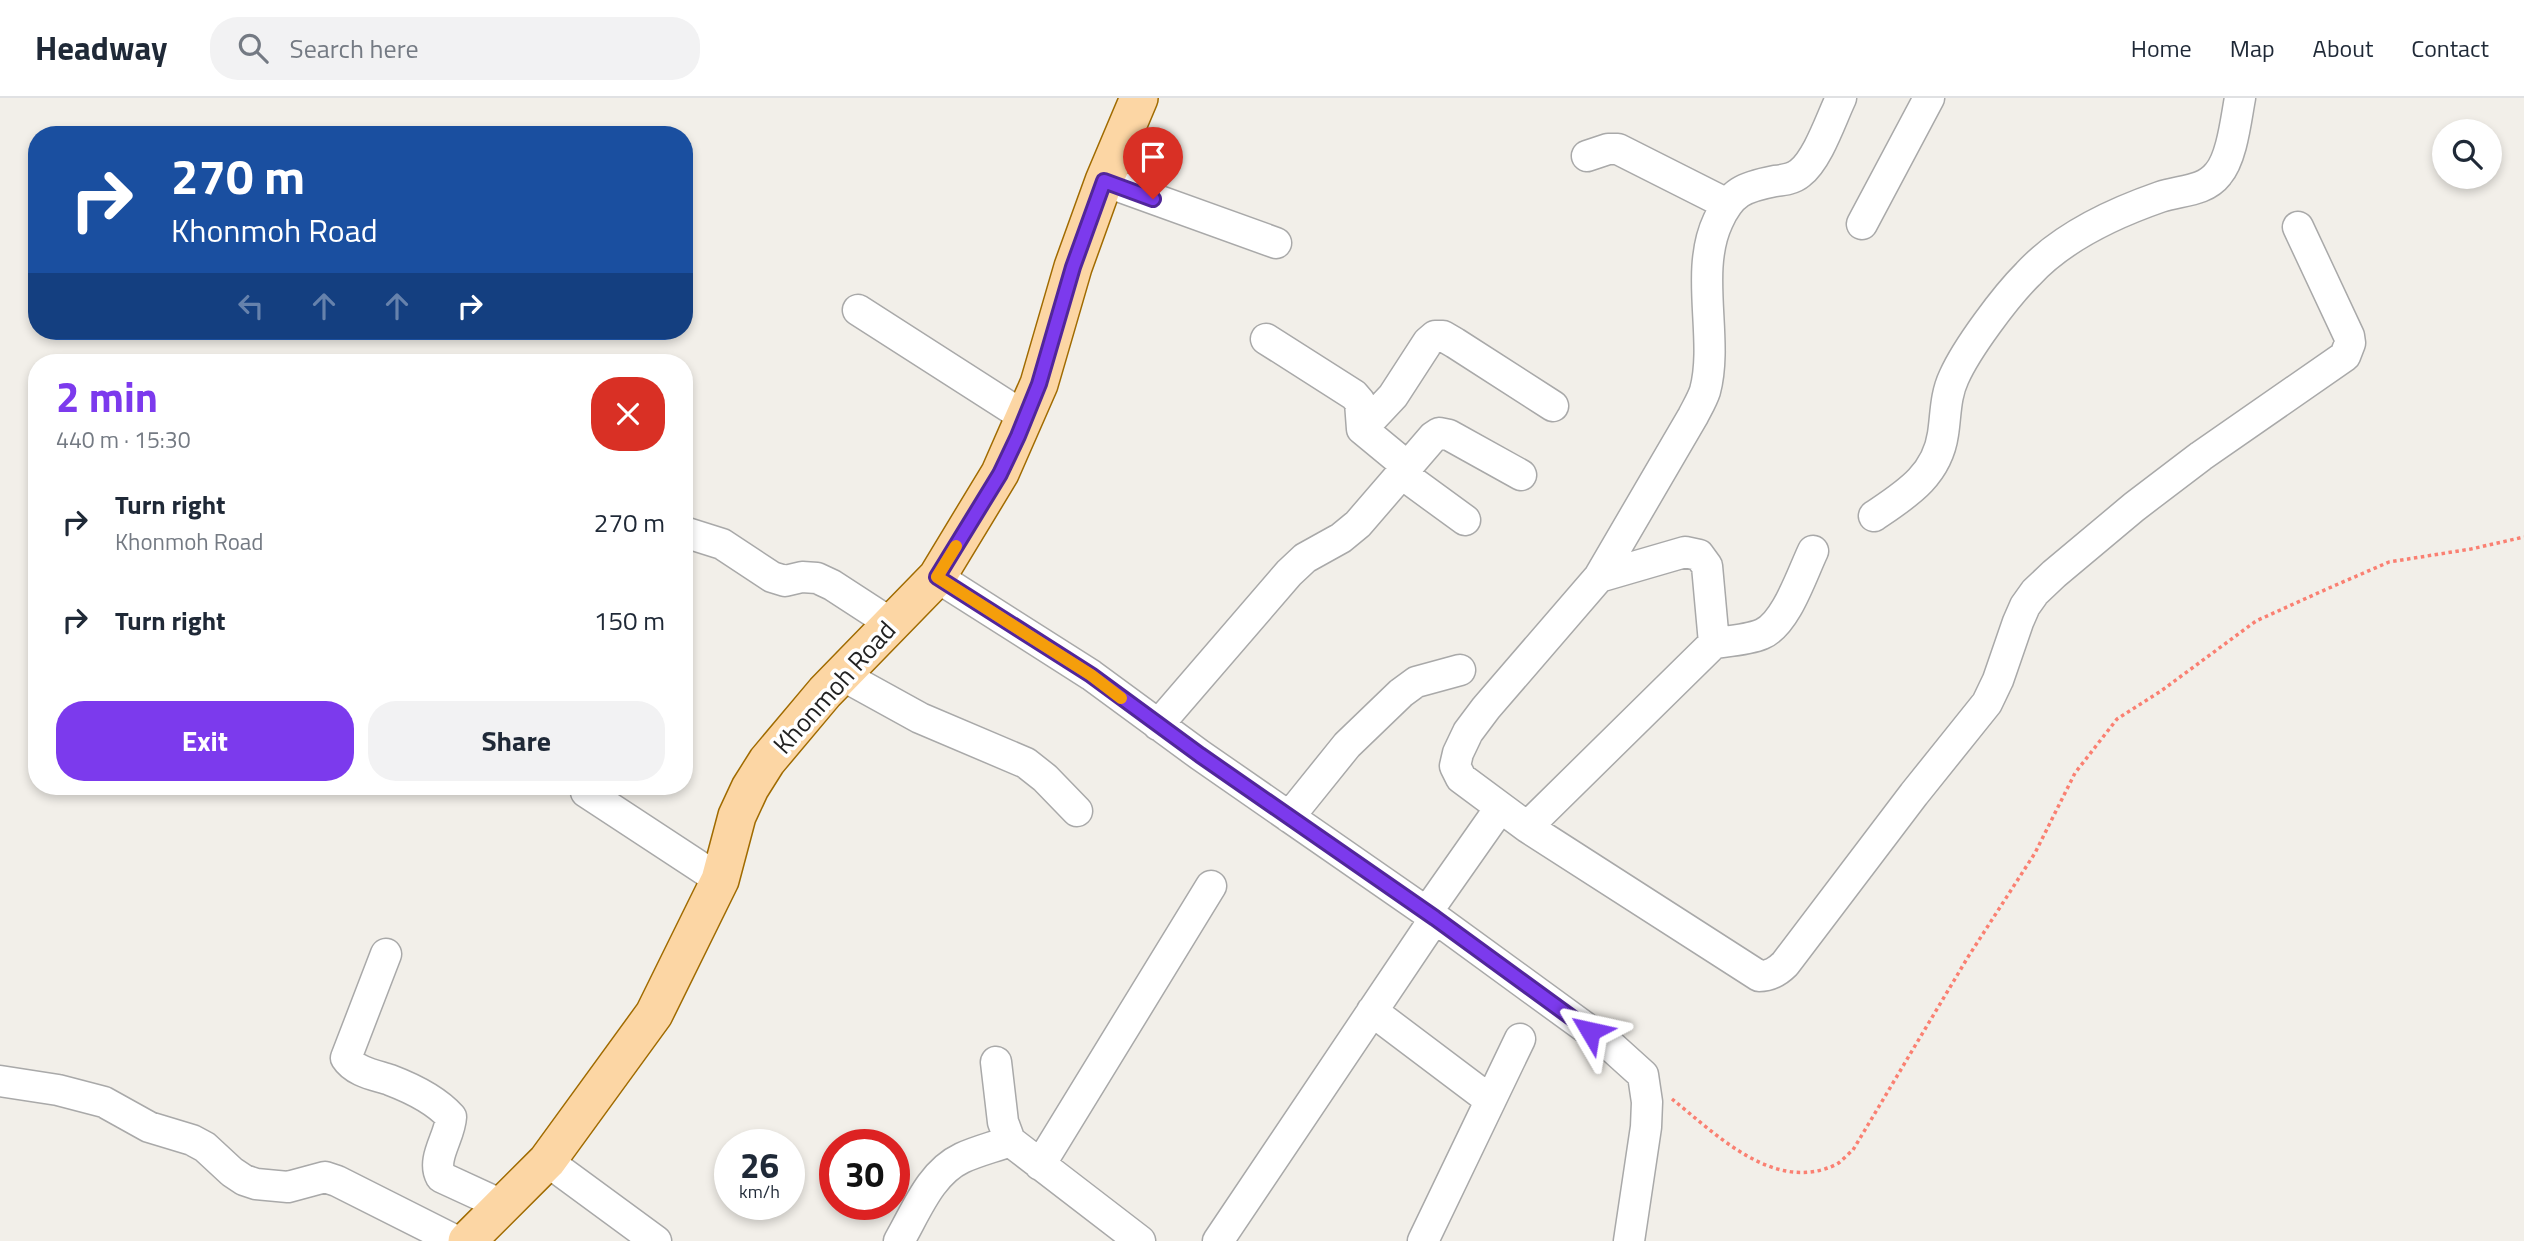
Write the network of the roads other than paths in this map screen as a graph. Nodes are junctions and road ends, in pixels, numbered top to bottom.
1 (1139, 98) edge
2 (1841, 98) edge
3 (1929, 98) edge
4 (2240, 98) edge
5 (1587, 156) dead end
6 (1104, 181) junction
7 (1727, 204) junction
8 (1862, 224) dead end
9 (2298, 227) dead end
10 (1276, 243) dead end
11 (858, 310) dead end
12 (1266, 339) dead end
13 (1553, 406) dead end
14 (1025, 418) junction
15 (1362, 429) junction
16 (1405, 471) junction
17 (1521, 475) dead end
18 (1874, 516) dead end
19 (1465, 520) dead end
20 (693, 535) edge
21 (1813, 551) dead end
22 (937, 577) junction
23 (1599, 577) junction
24 (892, 624) junction
25 (1714, 643) junction
26 (1460, 670) dead end
27 (842, 675) junction
28 (1158, 725) junction
29 (591, 795) edge
30 (1500, 808) junction
31 (1077, 811) dead end
32 (1289, 817) junction
33 (1528, 827) junction
34 (720, 880) junction
35 (1211, 886) dead end
36 (1431, 915) junction
37 (386, 954) dead end
38 (1372, 1011) junction
39 (1520, 1039) dead end
40 (996, 1062) dead end
41 (0, 1081) edge
42 (1490, 1100) junction
43 (1010, 1141) junction
44 (547, 1161) junction
45 (1041, 1165) junction
46 (504, 1206) junction
47 (456, 1241) edge
48 (467, 1241) edge
49 (656, 1241) edge
50 (899, 1241) edge
51 (1140, 1241) edge
52 (1219, 1241) edge
53 (1423, 1241) edge
54 (1629, 1241) edge

1 - 6 main road, Khonmoh Road
2 - 7 street
3 - 8 street
4 - 18 street
5 - 7 street
6 - 10 street
6 - 14 main road, Khonmoh Road
7 - 23 street
9 - 33 street
11 - 14 street
12 - 15 street
13 - 15 street
14 - 22 main road, Khonmoh Road
15 - 16 street
16 - 17 street
16 - 19 street
16 - 28 street
20 - 24 street
21 - 25 street
22 - 24 main road, Khonmoh Road
22 - 28 street
23 - 25 street
23 - 30 street
24 - 27 main road, Khonmoh Road
25 - 33 street
26 - 32 street
27 - 31 street
27 - 34 main road, Khonmoh Road
28 - 32 street
29 - 34 street
30 - 33 street
30 - 36 street
32 - 36 street
34 - 44 main road, Khonmoh Road
35 - 45 street
36 - 38 street
36 - 54 street
37 - 46 street
38 - 42 street
38 - 52 street
39 - 42 street
40 - 43 street
41 - 47 street
42 - 53 street
43 - 45 street
43 - 50 street
44 - 46 main road, Khonmoh Road
44 - 49 street
45 - 51 street
46 - 48 main road, Khonmoh Road

